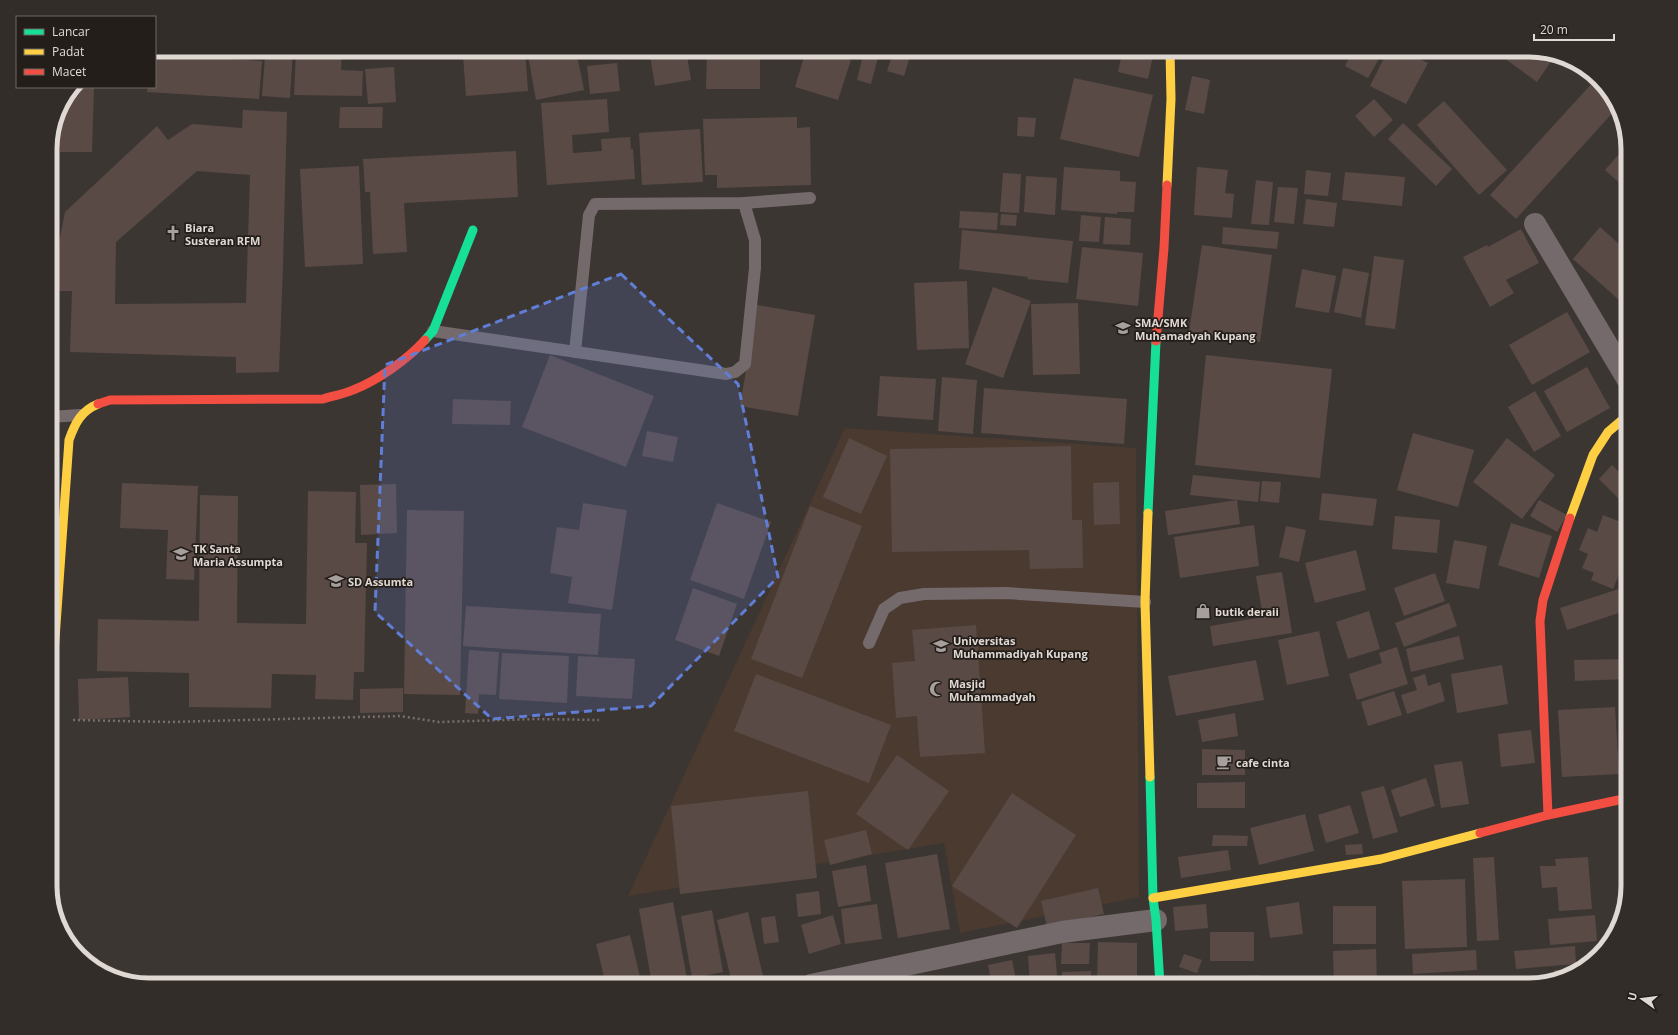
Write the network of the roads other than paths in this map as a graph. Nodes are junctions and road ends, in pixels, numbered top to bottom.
1 (1170, 57) edge
2 (810, 198) dead end
3 (744, 203) junction
4 (1535, 224) dead end
5 (473, 230) dead end
6 (433, 331) junction
7 (575, 352) junction
8 (1621, 368) edge
9 (80, 415) junction
10 (57, 417) edge
11 (1621, 421) edge
12 (1145, 602) junction
13 (57, 611) edge
14 (869, 643) dead end
15 (1621, 799) edge
16 (1548, 815) junction
17 (1153, 898) junction
18 (1156, 920) junction
19 (844, 978) edge
20 (1160, 978) edge

1 - 12 street
2 - 3 lane
3 - 7 lane
3 - 7 lane
4 - 8 street
5 - 6 street
6 - 7 lane
6 - 9 street
9 - 10 lane
9 - 13 street
11 - 16 street
12 - 14 lane
12 - 17 street
15 - 16 street
16 - 17 street
17 - 18 street
18 - 19 street
18 - 20 street

